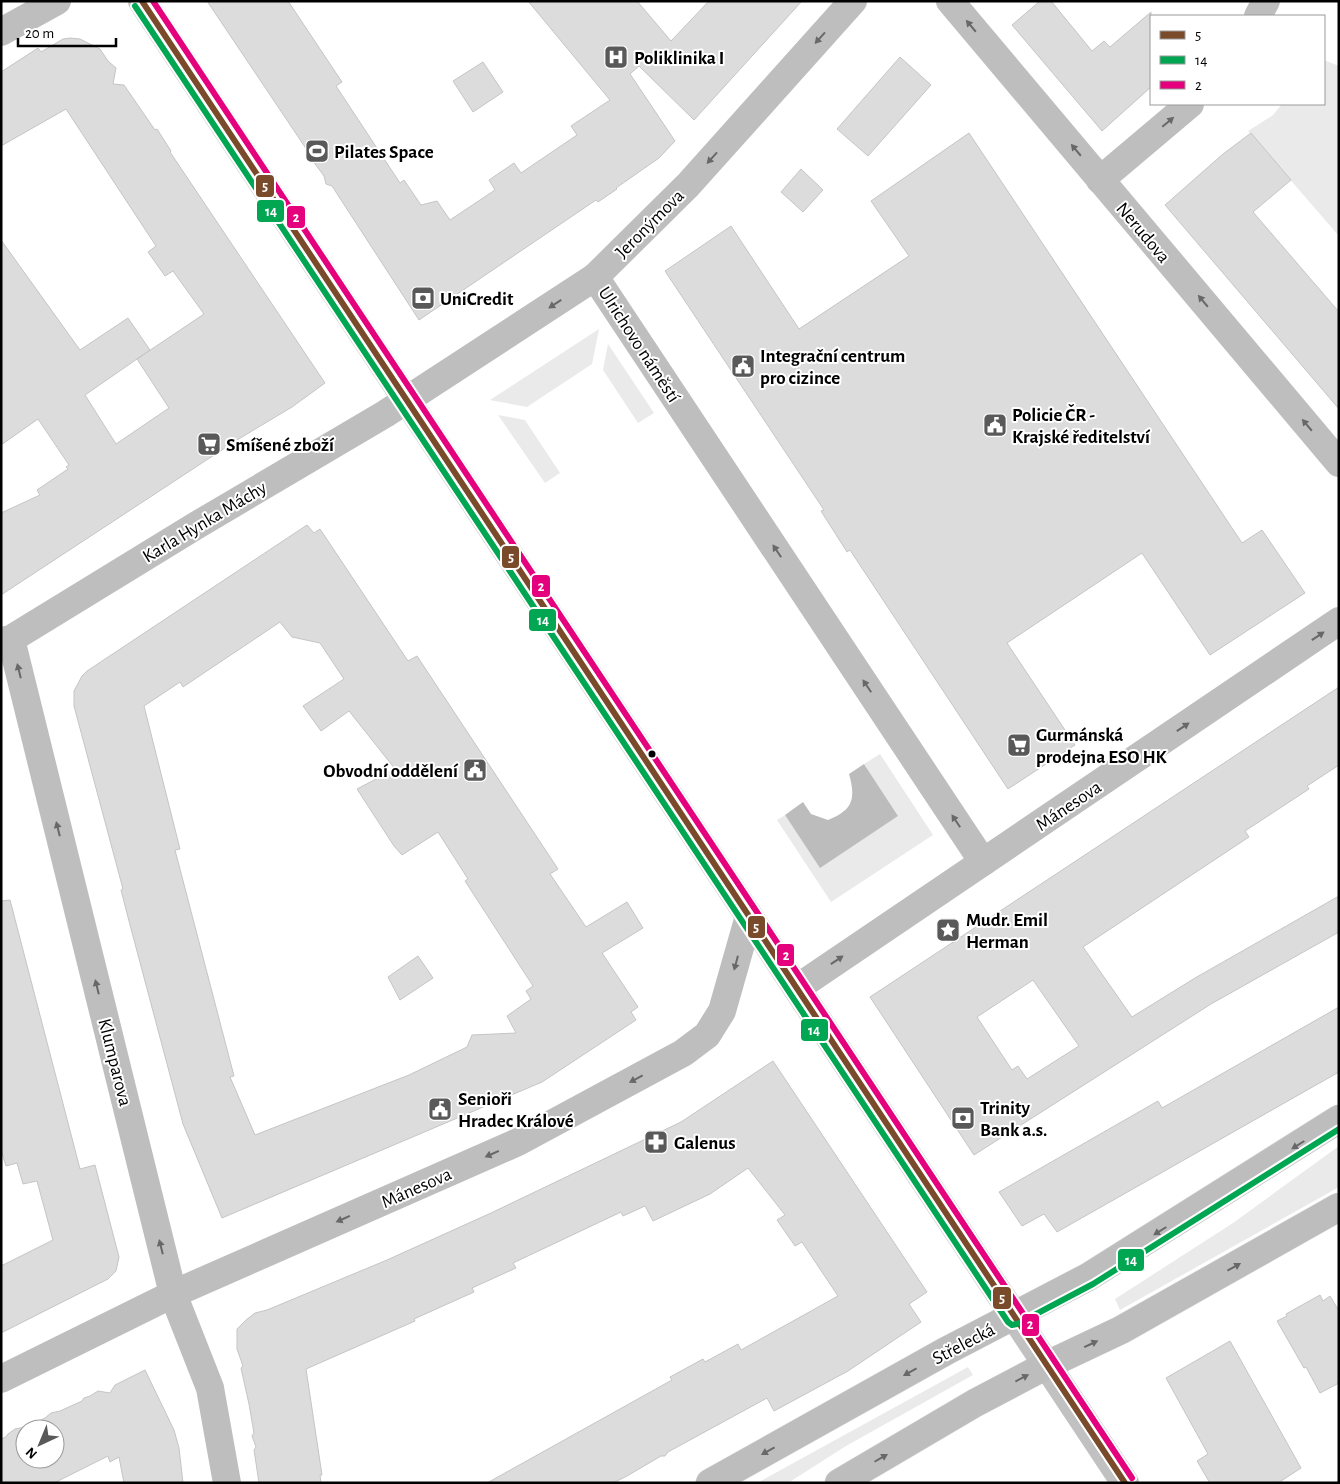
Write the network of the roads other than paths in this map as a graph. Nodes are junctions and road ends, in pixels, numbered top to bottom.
1 (57, 1) edge
2 (142, 1) edge
3 (853, 1) edge
4 (950, 1) edge
5 (1266, 1) edge
6 (1259, 15) edge
7 (1, 32) edge
8 (1189, 105) edge
9 (1100, 180) junction
10 (595, 277) junction
11 (407, 400) junction
12 (1339, 463) edge
13 (1339, 621) edge
14 (6, 640) edge
15 (983, 862) junction
16 (749, 916) junction
17 (797, 988) junction
18 (1339, 1118) edge
19 (1339, 1207) edge
20 (173, 1294) junction
21 (1014, 1316) junction
22 (1047, 1365) junction
23 (1, 1379) edge
24 (227, 1483) edge
25 (710, 1483) edge
26 (839, 1483) edge
27 (1125, 1483) edge

1 - 7 street
2 - 11 street
3 -> 10 street, Jeronýmova
9 -> 4 street, Nerudova
5 - 6 street
9 -> 8 street
12 -> 9 street, Nerudova
10 -> 11 street, Jeronýmova
15 -> 10 street, Ulrichovo náměstí
11 - 14 street, Karla Hynka Máchy
11 - 16 street
15 -> 13 street, Mánesova
20 -> 14 street, Klumparova
17 -> 15 street, Mánesova
16 - 17 street
16 -> 20 street, Mánesova
17 - 21 street
18 -> 21 main road, Střelecká
22 -> 19 main road
20 - 23 street, Mánesova
20 - 24 street, Klumparova
21 - 22 street
21 -> 25 main road, Střelecká
26 -> 22 main road
22 - 27 street

